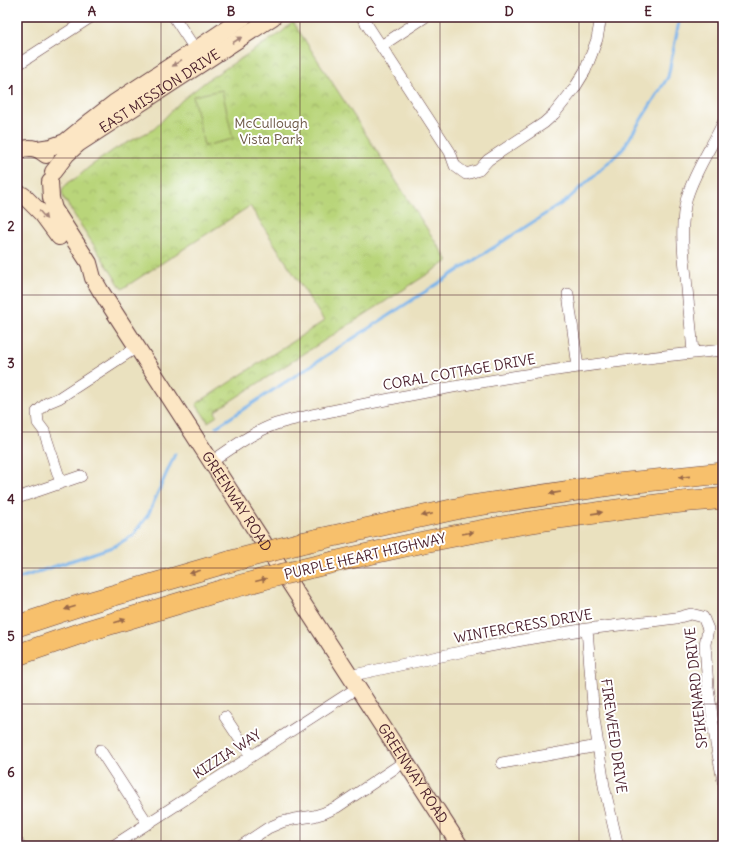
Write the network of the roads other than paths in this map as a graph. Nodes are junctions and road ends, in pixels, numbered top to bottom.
1 (91, 17) edge
2 (174, 17) edge
3 (244, 17) edge
4 (273, 17) edge
5 (362, 17) edge
6 (425, 17) edge
7 (601, 17) edge
8 (381, 46) junction
9 (199, 56) junction
10 (17, 65) edge
11 (723, 123) edge
12 (17, 137) edge
13 (35, 149) junction
14 (17, 151) edge
15 (51, 177) junction
16 (20, 194) edge
17 (93, 278) junction
18 (568, 294) dead end
19 (137, 347) junction
20 (723, 350) edge
21 (693, 353) junction
22 (578, 367) junction
23 (211, 462) junction
24 (723, 473) edge
25 (81, 476) dead end
26 (61, 483) junction
27 (17, 498) edge
28 (723, 498) edge
29 (703, 617) joint
30 (17, 626) edge
31 (587, 629) junction
32 (17, 655) edge
33 (353, 682) junction
34 (225, 717) dead end
35 (598, 746) junction
36 (100, 750) dead end
37 (251, 756) junction
38 (404, 762) junction
39 (502, 763) dead end
40 (723, 781) edge
41 (148, 824) junction
42 (17, 841) edge
43 (20, 846) edge
44 (113, 846) edge
45 (241, 846) edge
46 (460, 846) edge
47 (618, 846) edge

1 - 10 street
2 - 9 street
3 - 9 street, EAST MISSION DRIVE
9 -> 4 street, EAST MISSION DRIVE
5 - 8 street
6 - 8 street
7 - 8 street
9 -> 13 street, EAST MISSION DRIVE
9 - 15 street, EAST MISSION DRIVE
11 - 21 street
12 - 13 street
13 - 14 street, EAST MISSION DRIVE
13 - 15 street, GREENWAY ROAD
15 - 16 street, EAST MISSION DRIVE
15 - 17 street, GREENWAY ROAD
16 -> 17 street, GREENWAY ROAD
17 - 19 street, GREENWAY ROAD
18 - 22 street
19 - 23 street, GREENWAY ROAD
19 - 26 street
20 - 21 street, CORAL COTTAGE DRIVE
21 - 22 street, CORAL COTTAGE DRIVE
22 - 23 street, CORAL COTTAGE DRIVE
23 - 33 street, GREENWAY ROAD
24 -> 30 highway, PURPLE HEART HIGHWAY, bridge
25 - 26 street
26 - 27 street
32 -> 28 highway, PURPLE HEART HIGHWAY, bridge
29 - 31 street, WINTERCRESS DRIVE
29 - 40 street, SPIKENARD DRIVE
31 - 33 street, WINTERCRESS DRIVE
31 - 35 street, FIREWEED DRIVE
33 - 37 street, KIZZIA WAY
33 - 38 street, GREENWAY ROAD
34 - 37 street
35 - 39 street
35 - 47 street, FIREWEED DRIVE
36 - 41 street
37 - 41 street, KIZZIA WAY
38 - 45 street
38 - 46 street, GREENWAY ROAD
41 - 44 street, KIZZIA WAY
42 - 43 street

